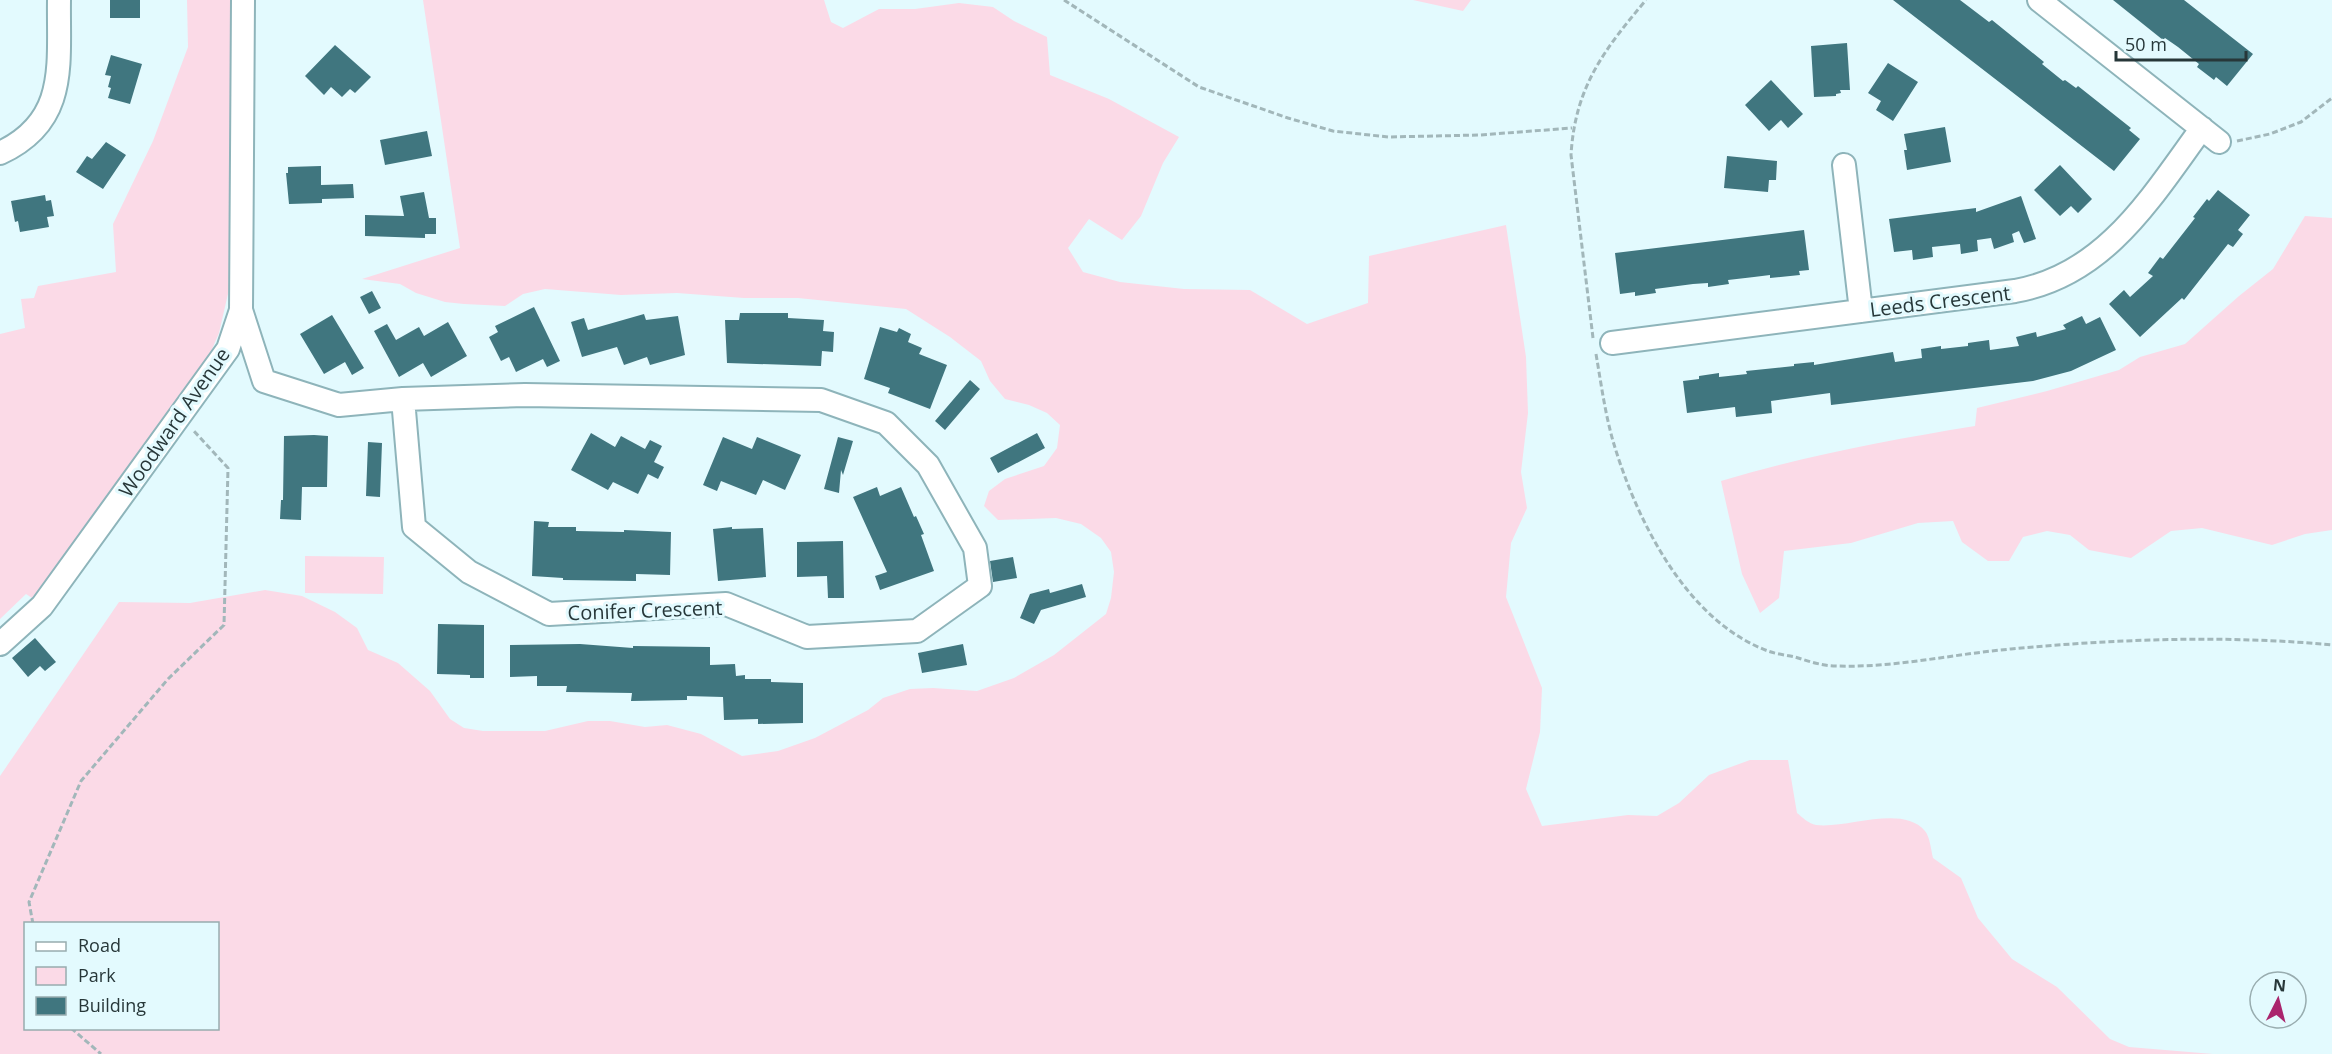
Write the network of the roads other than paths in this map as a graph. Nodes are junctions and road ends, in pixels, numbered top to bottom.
1 (59, 0) edge
2 (243, 0) edge
3 (2039, 0) edge
4 (0, 153) edge
5 (1844, 165) dead end
6 (241, 310) junction
7 (1861, 311) junction
8 (1612, 343) dead end
9 (403, 399) junction
10 (0, 644) edge

1 - 4 street
2 - 6 street, Woodward Avenue
3 - 7 street, Leeds Crescent
5 - 7 street
6 - 9 street, Conifer Crescent
6 - 10 street, Woodward Avenue
7 - 8 street, Leeds Crescent
9 - 9 street, Conifer Crescent

